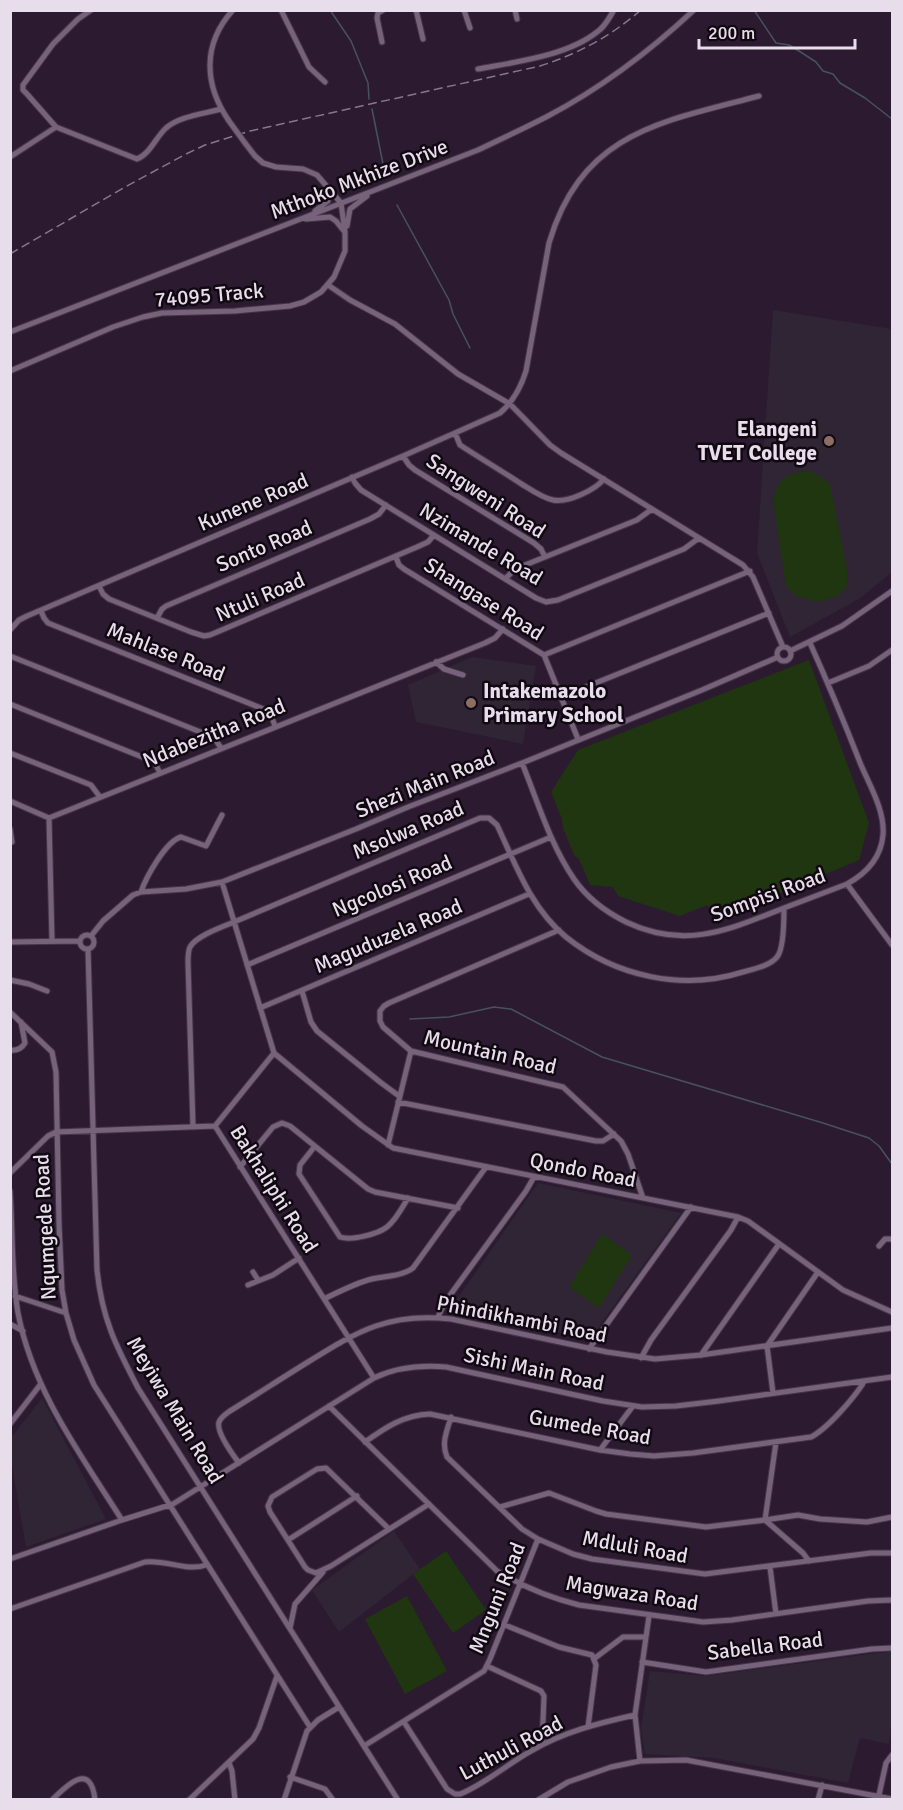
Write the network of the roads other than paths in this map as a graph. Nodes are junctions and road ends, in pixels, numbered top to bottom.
1 (91, 10) edge
2 (233, 10) edge
3 (281, 10) edge
4 (383, 10) edge
5 (416, 10) edge
6 (464, 10) edge
7 (515, 10) edge
8 (614, 10) edge
9 (694, 10) edge
10 (518, 19) dead end
11 (470, 28) dead end
12 (423, 39) dead end
13 (382, 42) dead end
14 (478, 69) dead end
15 (325, 82) dead end
16 (759, 96) dead end
17 (221, 109) junction
18 (56, 127) junction
19 (10, 156) edge
20 (376, 190) junction
21 (331, 191) junction
22 (341, 203) junction
23 (309, 216) junction
24 (292, 222) junction
25 (345, 232) junction
26 (346, 243) junction
27 (328, 285) junction
28 (10, 332) edge
29 (10, 371) edge
30 (510, 404) junction
31 (455, 433) junction
32 (403, 456) junction
33 (352, 477) junction
34 (604, 479) junction
35 (386, 505) junction
36 (652, 509) junction
37 (434, 535) junction
38 (699, 538) junction
39 (396, 557) junction
40 (545, 557) junction
41 (750, 571) junction
42 (506, 578) junction
43 (99, 586) junction
44 (892, 591) edge
45 (40, 611) junction
46 (768, 613) junction
47 (158, 618) junction
48 (503, 629) junction
49 (10, 630) edge
50 (810, 643) junction
51 (783, 647) junction
52 (790, 651) junction
53 (892, 651) edge
54 (544, 655) junction
55 (10, 656) edge
56 (778, 657) junction
57 (436, 662) junction
58 (463, 675) dead end
59 (828, 683) junction
60 (561, 697) junction
61 (10, 704) edge
62 (275, 726) junction
63 (578, 739) junction
64 (221, 748) junction
65 (10, 753) edge
66 (522, 764) junction
67 (160, 773) junction
68 (100, 797) junction
69 (10, 801) edge
70 (222, 815) dead end
71 (49, 818) junction
72 (10, 829) edge
73 (551, 837) junction
74 (12, 842) edge
75 (510, 854) junction
76 (222, 882) junction
77 (848, 884) junction
78 (141, 892) junction
79 (530, 894) junction
80 (784, 908) junction
81 (234, 922) junction
82 (559, 930) junction
83 (91, 936) junction
84 (51, 941) junction
85 (79, 941) junction
86 (10, 942) edge
87 (892, 945) edge
88 (88, 949) junction
89 (247, 966) junction
90 (10, 980) edge
91 (47, 991) dead end
92 (302, 991) junction
93 (260, 1008) junction
94 (10, 1012) edge
95 (21, 1022) junction
96 (10, 1050) edge
97 (411, 1051) junction
98 (274, 1053) junction
99 (398, 1099) junction
100 (215, 1126) junction
101 (193, 1127) junction
102 (92, 1130) junction
103 (57, 1132) junction
104 (614, 1134) junction
105 (388, 1145) junction
106 (315, 1146) junction
107 (240, 1167) junction
108 (486, 1167) junction
109 (10, 1173) edge
110 (534, 1177) junction
111 (10, 1191) edge
112 (408, 1198) junction
113 (643, 1198) junction
114 (691, 1207) junction
115 (458, 1208) junction
116 (738, 1217) junction
117 (892, 1239) edge
118 (779, 1244) junction
119 (879, 1246) dead end
120 (299, 1258) junction
121 (253, 1272) dead end
122 (818, 1272) junction
123 (258, 1280) junction
124 (248, 1285) dead end
125 (15, 1296) junction
126 (324, 1299) junction
127 (892, 1312) edge
128 (66, 1313) junction
129 (438, 1317) junction
130 (10, 1324) edge
131 (892, 1328) edge
132 (23, 1332) junction
133 (348, 1337) junction
134 (767, 1346) junction
135 (589, 1348) junction
136 (701, 1355) junction
137 (641, 1358) junction
138 (892, 1377) edge
139 (374, 1378) junction
140 (864, 1382) junction
141 (40, 1384) junction
142 (773, 1393) junction
143 (329, 1406) junction
144 (633, 1406) junction
145 (451, 1417) junction
146 (10, 1424) edge
147 (365, 1442) junction
148 (776, 1442) junction
149 (600, 1450) junction
150 (239, 1463) junction
151 (201, 1487) junction
152 (357, 1496) junction
153 (429, 1504) junction
154 (169, 1506) junction
155 (500, 1507) junction
156 (892, 1517) edge
157 (122, 1520) junction
158 (765, 1520) junction
159 (389, 1529) junction
160 (538, 1539) junction
161 (288, 1540) junction
162 (892, 1553) edge
163 (10, 1559) edge
164 (809, 1561) junction
165 (207, 1565) junction
166 (770, 1567) junction
167 (325, 1570) junction
168 (522, 1584) junction
169 (892, 1600) edge
170 (10, 1609) edge
171 (776, 1614) junction
172 (649, 1616) junction
173 (505, 1625) junction
174 (290, 1628) junction
175 (645, 1637) junction
176 (892, 1648) edge
177 (595, 1658) junction
178 (642, 1662) junction
179 (487, 1666) junction
180 (277, 1676) junction
181 (339, 1707) junction
182 (635, 1715) junction
183 (404, 1722) junction
184 (310, 1727) junction
185 (588, 1727) junction
186 (542, 1745) junction
187 (364, 1746) junction
188 (892, 1755) edge
189 (640, 1761) junction
190 (229, 1762) junction
191 (290, 1777) junction
192 (822, 1785) junction
193 (879, 1795) junction
194 (892, 1799) edge
195 (52, 1800) edge
196 (95, 1800) edge
197 (189, 1800) edge
198 (235, 1800) edge
199 (284, 1800) edge
200 (333, 1800) edge
201 (398, 1800) edge
202 (538, 1800) edge
203 (819, 1800) edge

1 - 18 street
2 - 17 street
3 - 15 street
4 - 13 street
5 - 12 street
6 - 11 street
7 - 10 street
8 - 14 street
9 - 20 street, Mthoko Mkhize Drive
16 - 30 street, Kunene Road
17 - 18 street
17 - 21 street, bridge
18 - 19 street
20 - 22 street, Mthoko Mkhize Drive
20 - 26 street
21 - 22 street
21 - 23 street
22 - 23 street, Mthoko Mkhize Drive
22 - 25 street, 74095 Track
23 - 24 street, Mthoko Mkhize Drive
24 - 25 street
24 - 28 street, Mthoko Mkhize Drive
25 - 26 street, 74095 Track
26 - 27 street, 74095 Track
27 - 29 street, 74095 Track
27 - 30 street
30 - 31 street, Kunene Road
30 - 34 street
31 - 32 street, Kunene Road
31 - 34 street
32 - 33 street, Kunene Road
32 - 40 street, Sangweni Road
33 - 35 street, Nzimande Road
33 - 43 street, Kunene Road
34 - 36 street
35 - 37 street, Nzimande Road
35 - 47 street, Sonto Road
36 - 38 street
36 - 40 street, Sangweni Road
37 - 39 street, Ntuli Road
37 - 42 street, Nzimande Road
38 - 41 street
38 - 42 street, Nzimande Road
39 - 47 street, Ntuli Road
39 - 48 street, Shangase Road
40 - 42 street
41 - 46 street
41 - 54 street
43 - 45 street, Kunene Road
43 - 47 street, Ntuli Road
44 - 50 street
45 - 49 street, Kunene Road
45 - 62 street, Mahlase Road
46 - 51 street
46 - 60 street
48 - 54 street, Shangase Road
48 - 57 street, Ndabezitha Road
50 - 52 street
50 - 59 street, Sompisi Road
51 - 52 street
51 - 56 street
52 - 56 street
53 - 59 street
54 - 60 street, Shangase Road
55 - 64 street
56 - 63 street, Shezi Main Road
57 - 58 street
57 - 62 street, Ndabezitha Road
59 - 77 street, Sompisi Road
60 - 63 street, Shangase Road
61 - 67 street
62 - 64 street, Ndabezitha Road
63 - 66 street, Shezi Main Road
64 - 67 street, Ndabezitha Road
65 - 68 street
66 - 73 street, Sompisi Road
66 - 76 street, Shezi Main Road
67 - 68 street, Ndabezitha Road
68 - 71 street, Ndabezitha Road
69 - 71 street
70 - 78 street
71 - 84 street
72 - 74 street
73 - 75 street, Ngcolosi Road
73 - 80 street, Sompisi Road
75 - 79 street, Msolwa Road
75 - 81 street, Msolwa Road
75 - 89 street, Ngcolosi Road
76 - 78 street, Shezi Main Road
76 - 81 street
77 - 80 street, Sompisi Road
77 - 87 street
78 - 83 street
79 - 82 street, Msolwa Road
79 - 92 street, Maguduzela Road
80 - 82 street, Msolwa Road
81 - 89 street
81 - 101 street, Msolwa Road
82 - 97 street, Mountain Road
83 - 85 street
83 - 88 street
84 - 85 street
84 - 86 street
85 - 88 street
88 - 102 street, Meyiwa Main Road
89 - 93 street
90 - 91 street
92 - 93 street, Maguduzela Road
92 - 99 street
93 - 98 street
94 - 95 street, Nqumgede Road
95 - 96 street
95 - 103 street, Nqumgede Road
97 - 99 street
97 - 104 street, Mountain Road
98 - 100 street, Bakhaliphi Road
98 - 105 street, Qondo Road
99 - 104 street
99 - 105 street
100 - 101 street
100 - 107 street, Bakhaliphi Road
101 - 102 street
102 - 103 street
102 - 151 street, Meyiwa Main Road
103 - 109 street
103 - 128 street, Nqumgede Road
104 - 113 street, Mountain Road
105 - 108 street, Qondo Road
106 - 107 street
106 - 112 street
106 - 112 street
107 - 120 street, Bakhaliphi Road
108 - 110 street, Qondo Road
108 - 115 street
110 - 113 street, Qondo Road
110 - 129 street
111 - 125 street
112 - 115 street
113 - 114 street, Qondo Road
114 - 116 street, Qondo Road
114 - 135 street
115 - 126 street
116 - 118 street, Qondo Road
116 - 137 street
117 - 119 street
118 - 122 street, Qondo Road
118 - 136 street
120 - 123 street
120 - 126 street, Bakhaliphi Road
121 - 123 street
122 - 127 street, Qondo Road
122 - 134 street
123 - 124 street
125 - 128 street
125 - 132 street
126 - 133 street, Bakhaliphi Road
128 - 154 street, Nqumgede Road
129 - 133 street, Phindikhambi Road
129 - 135 street, Phindikhambi Road
130 - 132 street
131 - 134 street, Phindikhambi Road
132 - 141 street
133 - 139 street, Bakhaliphi Road
133 - 150 street, Phindikhambi Road
134 - 136 street, Phindikhambi Road
134 - 142 street
135 - 137 street, Phindikhambi Road
136 - 137 street, Phindikhambi Road
138 - 140 street, Sishi Main Road
139 - 143 street, Sishi Main Road
139 - 144 street, Sishi Main Road
140 - 142 street, Sishi Main Road
140 - 148 street, Gumede Road
141 - 146 street
141 - 157 street
142 - 144 street, Sishi Main Road
143 - 147 street, Magwaza Road
143 - 150 street, Sishi Main Road
144 - 149 street
145 - 147 street, Gumede Road
145 - 149 street, Gumede Road
145 - 155 street, Mdluli Road
147 - 153 street, Magwaza Road
148 - 149 street, Gumede Road
148 - 158 street
150 - 151 street, Sishi Main Road
151 - 154 street, Sishi Main Road
151 - 174 street, Meyiwa Main Road
152 - 159 street
152 - 161 street
152 - 161 street
153 - 159 street
153 - 168 street, Magwaza Road
154 - 157 street, Sishi Main Road
154 - 165 street, Nqumgede Road
155 - 158 street
155 - 160 street, Mdluli Road
156 - 158 street
157 - 163 street, Sishi Main Road
158 - 164 street
159 - 167 street
160 - 166 street, Mdluli Road
160 - 168 street, Mnguni Road
161 - 167 street
162 - 164 street, Mdluli Road
164 - 166 street, Mdluli Road
165 - 170 street
165 - 180 street, Nqumgede Road
166 - 171 street
167 - 174 street
168 - 172 street, Magwaza Road
168 - 173 street, Mnguni Road
169 - 171 street, Magwaza Road
171 - 172 street, Magwaza Road
172 - 175 street
173 - 177 street
173 - 179 street, Mnguni Road
174 - 181 street, Meyiwa Main Road
175 - 177 street
175 - 178 street
176 - 178 street, Sabella Road
177 - 185 street
178 - 182 street
179 - 183 street, Mnguni Road
179 - 186 street
180 - 184 street, Nqumgede Road
180 - 190 street
181 - 184 street
181 - 187 street, Meyiwa Main Road
182 - 185 street, Luthuli Road
182 - 189 street
183 - 186 street, Luthuli Road
183 - 187 street, Mnguni Road
184 - 191 street
185 - 186 street, Luthuli Road
187 - 201 street, Meyiwa Main Road
188 - 193 street
189 - 192 street
189 - 202 street
190 - 197 street
190 - 198 street
191 - 199 street
191 - 200 street
192 - 193 street
192 - 203 street
193 - 194 street
195 - 196 street

